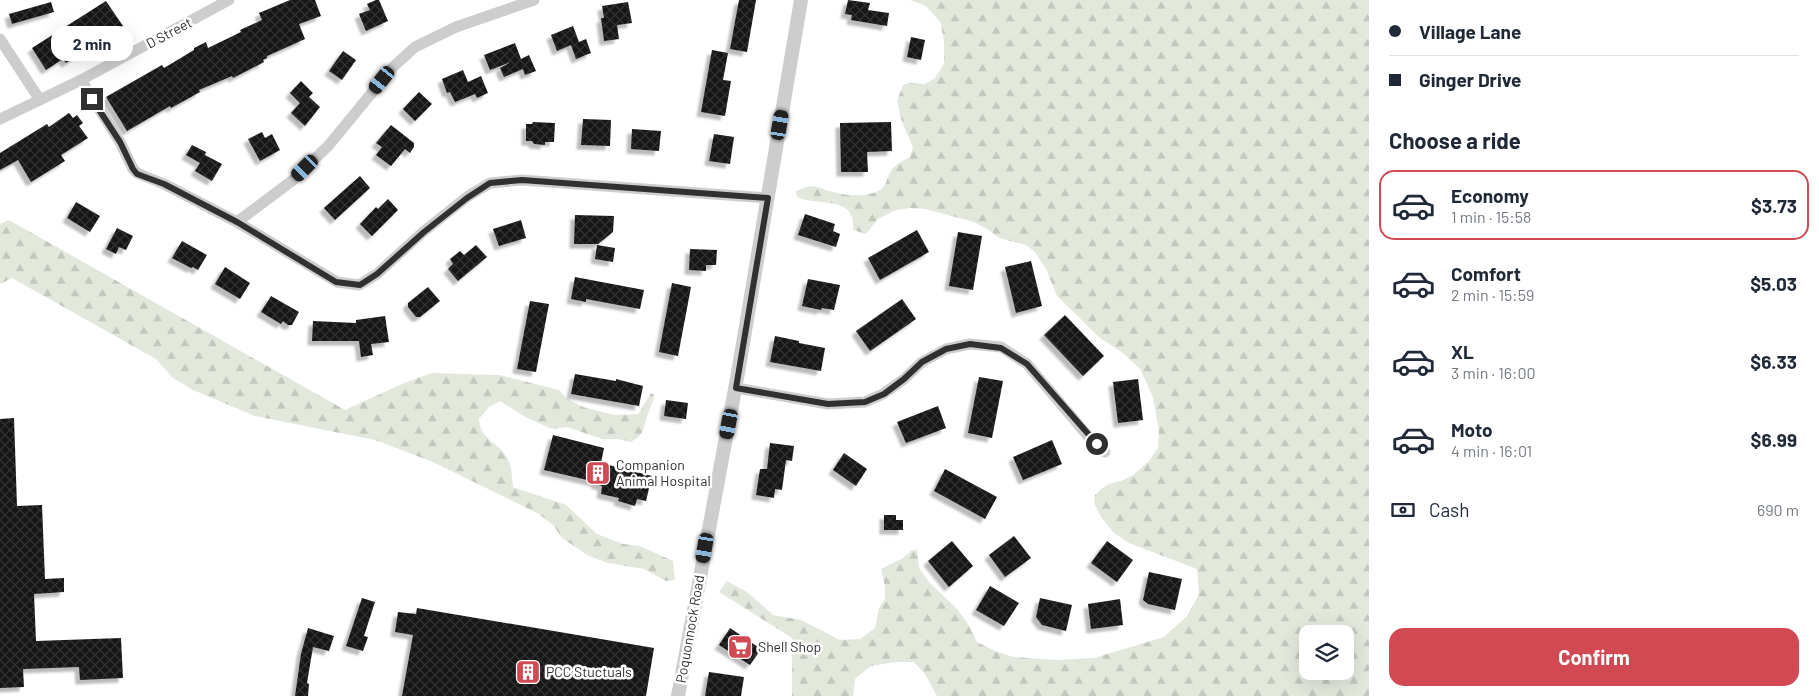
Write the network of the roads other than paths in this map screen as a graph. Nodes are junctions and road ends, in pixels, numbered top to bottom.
1 (229, 0) edge
2 (534, 0) edge
3 (801, 0) edge
4 (0, 39) edge
5 (81, 80) junction
6 (40, 100) junction
7 (0, 119) edge
8 (768, 198) junction
9 (237, 222) junction
10 (736, 388) junction
11 (1105, 452) dead end
12 (678, 696) edge

1 - 5 street, D Street
2 - 9 street
3 - 8 street, Poquonnock Road
4 - 6 street
5 - 6 street, D Street
5 - 9 street
6 - 7 street, D Street
8 - 9 street
8 - 10 street, Poquonnock Road
10 - 11 street
10 - 12 street, Poquonnock Road

